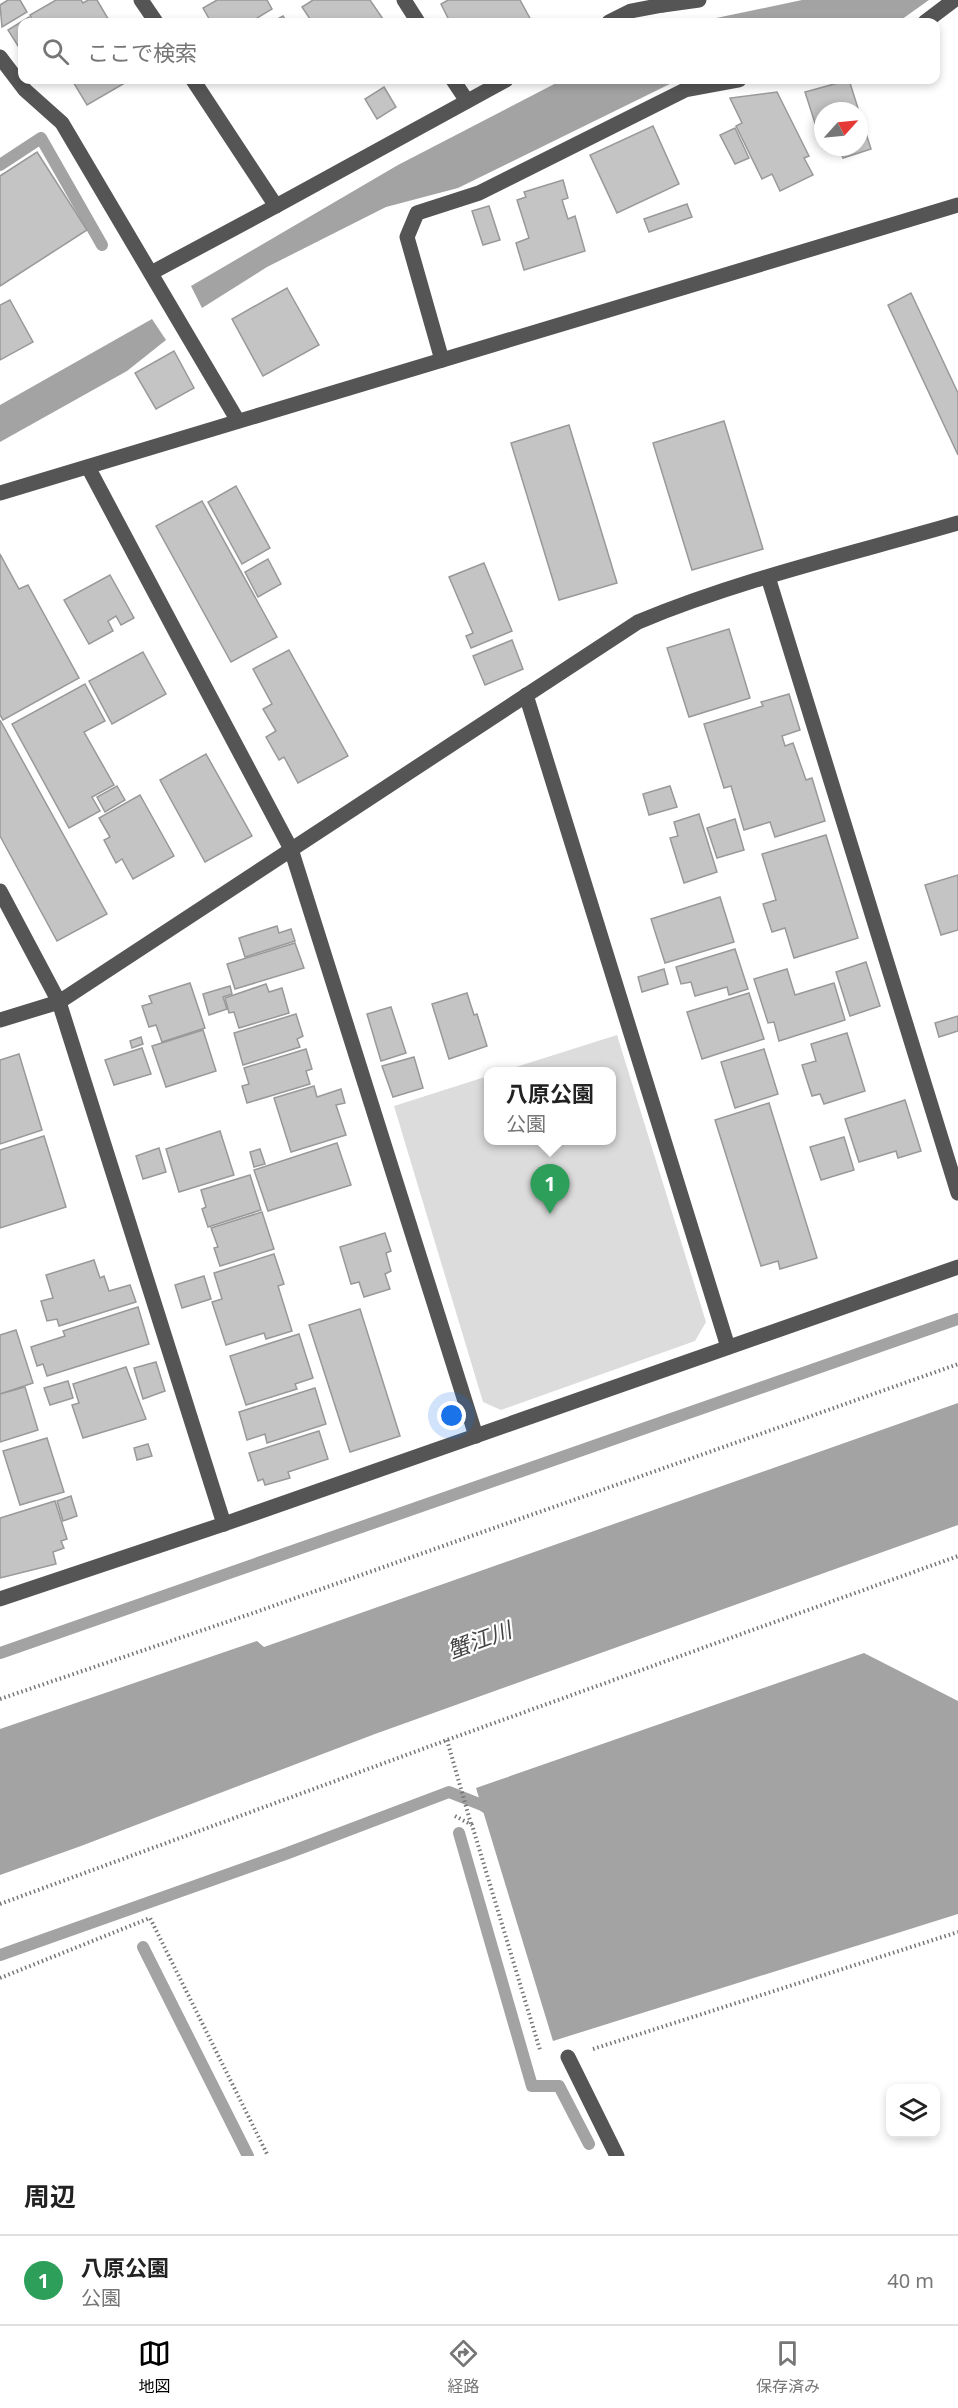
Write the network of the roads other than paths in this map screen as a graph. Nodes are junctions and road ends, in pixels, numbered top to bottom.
1 (141, 0) edge
2 (404, 0) edge
3 (699, 0) edge
4 (954, 0) edge
5 (662, 3) edge
6 (153, 18) edge
7 (415, 18) edge
8 (617, 18) edge
9 (930, 18) edge
10 (0, 57) edge
11 (18, 81) edge
12 (20, 84) edge
13 (197, 84) edge
14 (456, 84) edge
15 (499, 84) edge
16 (717, 84) edge
17 (467, 101) junction
18 (958, 205) edge
19 (276, 206) junction
20 (152, 273) junction
21 (442, 360) junction
22 (238, 421) junction
23 (88, 467) junction
24 (0, 494) edge
25 (958, 523) edge
26 (768, 577) junction
27 (526, 695) junction
28 (291, 849) junction
29 (0, 891) edge
30 (59, 1002) junction
31 (0, 1020) edge
32 (958, 1193) edge
33 (958, 1267) edge
34 (728, 1347) junction
35 (476, 1436) junction
36 (224, 1524) junction
37 (0, 1599) edge
38 (568, 2057) road end
39 (617, 2156) edge

1 - 6 street
2 - 7 street
3 - 5 street
4 - 9 street
5 - 8 street
10 - 11 street
12 - 20 street
13 - 19 street
14 - 17 street
15 - 17 street
16 - 21 street
17 - 19 street
18 - 21 street
19 - 20 street
20 - 22 street
21 - 22 street
22 - 23 street
23 - 24 street
23 - 28 street
25 - 26 street
26 - 27 street
26 - 32 street
27 - 28 street
27 - 34 street
28 - 30 street
28 - 35 street
29 - 30 street
30 - 31 street
30 - 36 street
33 - 34 street
34 - 35 street
35 - 36 street
36 - 37 street
38 - 39 street

